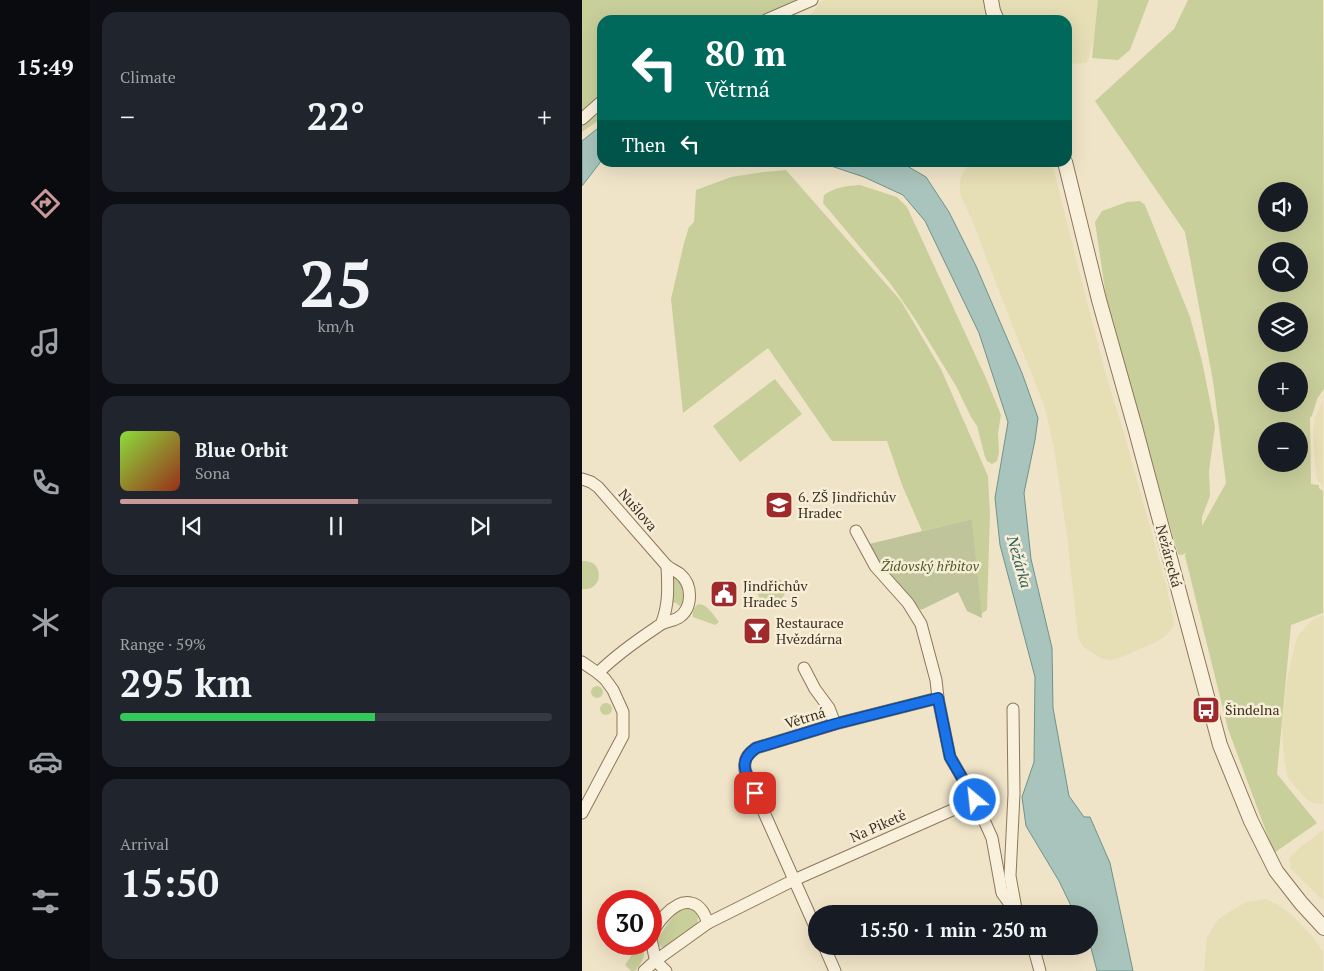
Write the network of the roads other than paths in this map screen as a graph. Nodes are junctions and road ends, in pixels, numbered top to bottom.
1 (812, 0) edge
2 (991, 0) edge
3 (778, 15) edge
4 (994, 15) edge
5 (597, 106) edge
6 (582, 120) edge
7 (1065, 167) edge
8 (582, 479) edge
9 (856, 531) dead end
10 (667, 566) junction
11 (662, 622) junction
12 (582, 662) edge
13 (804, 668) dead end
14 (598, 673) junction
15 (938, 698) junction
16 (1013, 709) dead end
17 (835, 724) junction
18 (975, 800) junction
19 (582, 813) edge
20 (794, 880) junction
21 (1011, 905) edge
22 (1015, 905) edge
23 (808, 911) edge
24 (708, 923) junction
25 (1324, 928) edge
26 (828, 955) edge
27 (1036, 955) edge
28 (655, 960) junction
29 (644, 971) edge
30 (666, 971) edge
31 (835, 971) edge
32 (1040, 971) edge

1 - 3 street
2 - 4 street
5 - 6 street
7 - 25 street, Nežárecká
8 - 10 street, Nušlova
9 - 15 street
10 - 11 street
10 - 11 street, Nušlova
11 - 14 street
12 - 14 street
13 - 17 street
14 - 19 street
15 - 17 street, Větrná
15 - 18 street
16 - 22 street
17 - 20 street, Větrná
18 - 20 street, Na Piketě
18 - 21 street
20 - 23 street
20 - 24 street, Na Piketě
24 - 28 street, Na Piketě
24 - 28 street
26 - 31 street
27 - 32 street
28 - 29 street, Na Piketě
28 - 30 street

